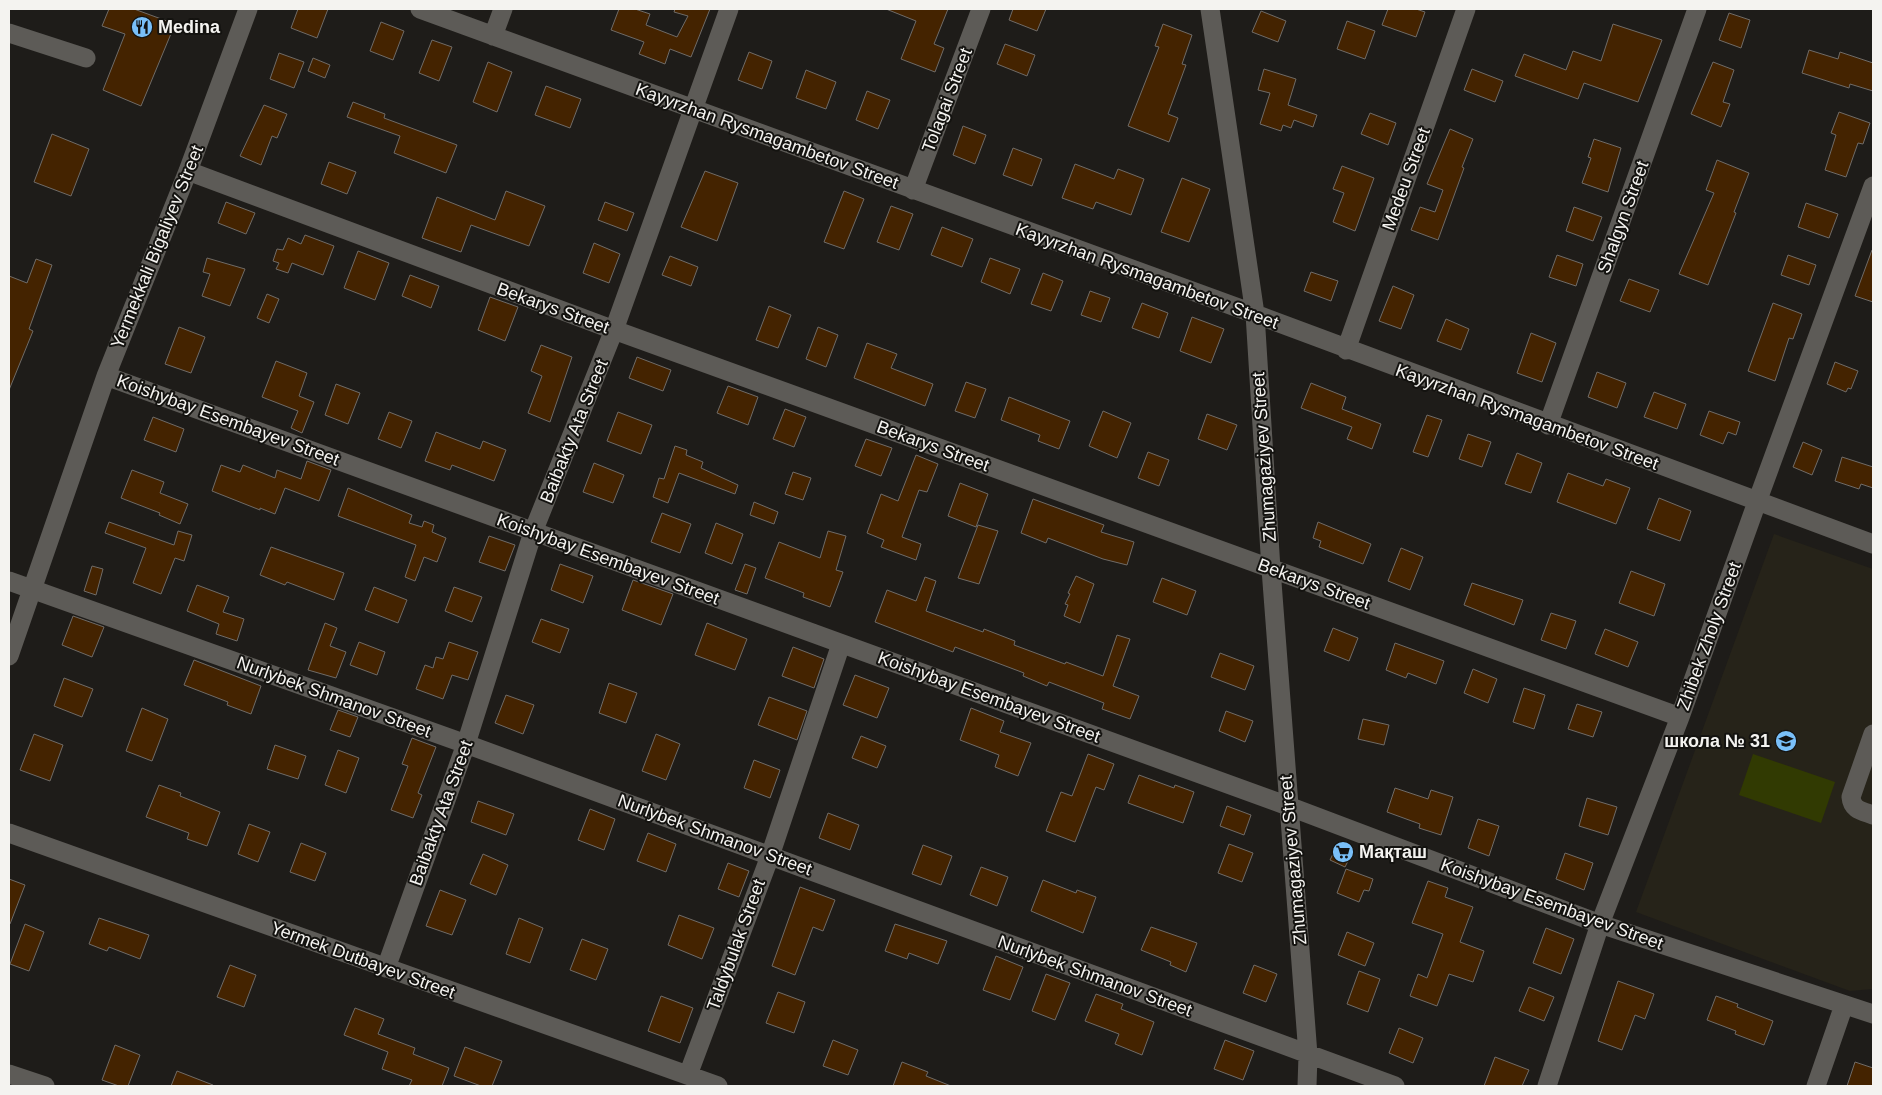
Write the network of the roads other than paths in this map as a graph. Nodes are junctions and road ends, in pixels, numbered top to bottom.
1 (248, 9) edge
2 (420, 9) edge
3 (503, 9) edge
4 (728, 9) edge
5 (981, 9) edge
6 (1210, 9) edge
7 (1466, 9) edge
8 (1698, 9) edge
9 (9, 33) edge
10 (493, 36) junction
11 (86, 58) dead end
12 (693, 109) junction
13 (188, 171) junction
14 (1873, 186) edge
15 (913, 190) junction
16 (1255, 314) junction
17 (614, 330) junction
18 (1346, 350) junction
19 (106, 376) junction
20 (1548, 425) junction
21 (1757, 502) junction
22 (533, 532) junction
23 (1873, 544) edge
24 (1271, 568) junction
25 (9, 581) edge
26 (33, 589) junction
27 (841, 644) junction
28 (9, 656) edge
29 (1680, 717) junction
30 (1873, 734) edge
31 (466, 744) junction
32 (1288, 806) junction
33 (1873, 816) edge
34 (9, 833) edge
35 (770, 856) junction
36 (1600, 924) junction
37 (386, 968) junction
38 (1844, 1005) junction
39 (1873, 1014) edge
40 (1308, 1054) junction
41 (9, 1074) edge
42 (688, 1075) junction
43 (45, 1086) edge
44 (718, 1086) edge
45 (1307, 1086) edge
46 (1395, 1086) edge
47 (1547, 1086) edge
48 (1816, 1086) edge

1 - 13 street, Yermekkali Bigaliyev Street
2 - 10 street, Kayyrzhan Rysmagambetov Street
3 - 10 street
4 - 12 street, Baibakty Ata Street
5 - 15 street, Tolagai Street
6 - 16 street, Zhumagaziyev Street
7 - 18 street, Medeu Street
8 - 20 street, Shalgyn Street
9 - 11 street
10 - 12 street, Kayyrzhan Rysmagambetov Street
12 - 15 street, Kayyrzhan Rysmagambetov Street
12 - 17 street, Baibakty Ata Street
13 - 17 street, Bekarys Street
13 - 19 street, Yermekkali Bigaliyev Street
14 - 21 street, Zhibek Zholy Street
15 - 16 street, Kayyrzhan Rysmagambetov Street
16 - 18 street, Kayyrzhan Rysmagambetov Street
16 - 24 street, Zhumagaziyev Street
17 - 22 street, Baibakty Ata Street
17 - 24 street, Bekarys Street
18 - 20 street, Kayyrzhan Rysmagambetov Street
19 - 22 street, Koishybay Esembayev Street
19 - 26 street, Yermekkali Bigaliyev Street
20 - 21 street, Kayyrzhan Rysmagambetov Street
21 - 23 street, Kayyrzhan Rysmagambetov Street
21 - 29 street, Zhibek Zholy Street
22 - 27 street, Koishybay Esembayev Street
22 - 31 street, Baibakty Ata Street
24 - 29 street, Bekarys Street
24 - 32 street, Zhumagaziyev Street
25 - 26 street, Nurlybek Shmanov Street
26 - 28 street, Yermekkali Bigaliyev Street
26 - 31 street, Nurlybek Shmanov Street
27 - 32 street, Koishybay Esembayev Street
27 - 35 street, Taldybulak Street
29 - 36 street, Zhibek Zholy Street
30 - 33 street
31 - 35 street, Nurlybek Shmanov Street
31 - 37 street, Baibakty Ata Street
32 - 36 street, Koishybay Esembayev Street
32 - 40 street, Zhumagaziyev Street
34 - 37 street, Yermek Dutbayev Street
35 - 40 street, Nurlybek Shmanov Street
35 - 42 street, Taldybulak Street
36 - 38 street, Koishybay Esembayev Street
36 - 47 street, Zhibek Zholy Street
37 - 42 street, Yermek Dutbayev Street
38 - 39 street, Koishybay Esembayev Street
38 - 48 street
40 - 45 street, Zhumagaziyev Street
40 - 46 street, Nurlybek Shmanov Street
41 - 43 street
42 - 44 street, Yermek Dutbayev Street

